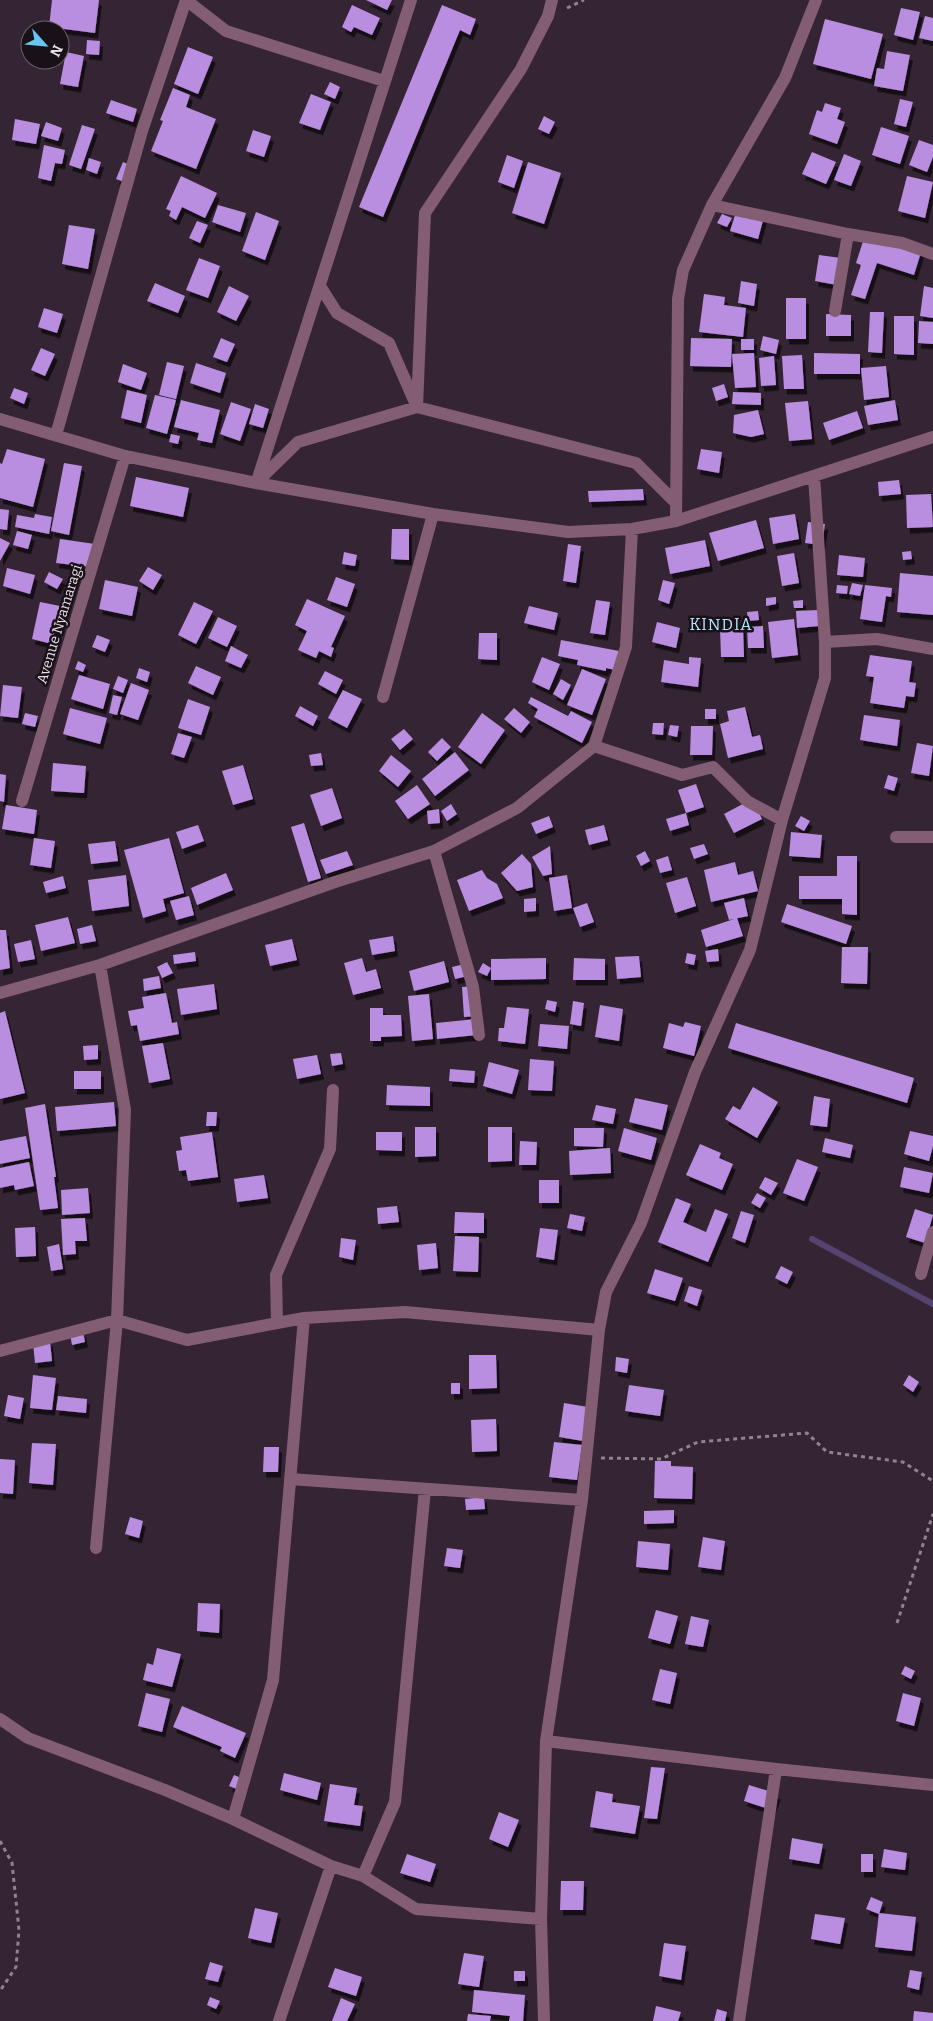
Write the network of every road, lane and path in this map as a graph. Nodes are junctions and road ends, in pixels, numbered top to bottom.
1 (186, 0) edge
2 (411, 0) edge
3 (552, 0) edge
4 (816, 0) edge
5 (384, 81) junction
6 (712, 205) junction
7 (848, 234) junction
8 (933, 254) edge
9 (320, 286) junction
10 (835, 311) dead end
11 (417, 406) junction
12 (0, 419) edge
13 (56, 435) junction
14 (933, 437) edge
15 (124, 456) junction
16 (814, 476) junction
17 (256, 483) junction
18 (675, 502) junction
19 (432, 514) junction
20 (676, 521) junction
21 (632, 529) junction
22 (825, 642) junction
23 (933, 649) edge
24 (383, 697) dead end
25 (594, 746) junction
26 (22, 801) dead end
27 (782, 820) junction
28 (896, 837) dead end
29 (933, 837) edge
30 (434, 851) junction
31 (100, 965) junction
32 (0, 993) edge
33 (479, 1034) dead end
34 (333, 1090) dead end
35 (933, 1232) edge
36 (921, 1274) dead end
37 (304, 1318) junction
38 (117, 1320) junction
39 (277, 1323) junction
40 (599, 1330) junction
41 (0, 1351) edge
42 (586, 1458) junction
43 (290, 1479) junction
44 (933, 1481) edge
45 (425, 1489) junction
46 (582, 1500) junction
47 (933, 1514) edge
48 (96, 1548) dead end
49 (897, 1623) dead end
50 (0, 1719) edge
51 (546, 1740) junction
52 (776, 1769) junction
53 (933, 1785) edge
54 (233, 1819) junction
55 (0, 1841) edge
56 (331, 1866) junction
57 (363, 1876) junction
58 (541, 1919) junction
59 (0, 1991) edge
60 (279, 2021) edge
61 (544, 2021) edge
62 (739, 2021) edge

1 - 5 street
1 - 13 street
2 - 5 street
3 - 11 street
4 - 6 street
5 - 9 street
6 - 7 street
6 - 18 street
7 - 8 street
7 - 10 street
9 - 11 street
9 - 17 street
11 - 17 street
11 - 18 street
12 - 13 street
13 - 15 street
14 - 16 street
15 - 17 street
15 - 26 street, Avenue Nyamaragi
16 - 20 street
16 - 22 street
17 - 19 street
18 - 20 street
19 - 21 street
19 - 24 street
20 - 21 street
21 - 25 street
22 - 23 street
22 - 27 street
25 - 27 street
25 - 30 street
27 - 40 street
28 - 29 street
30 - 31 street
30 - 33 street
31 - 32 street
31 - 38 street
34 - 39 street
35 - 36 street
37 - 39 street
37 - 40 street
37 - 43 street
38 - 39 street
38 - 41 street
38 - 48 street
40 - 42 street
42 - 44 path
42 - 46 street
43 - 45 street
43 - 54 street
45 - 46 street
45 - 57 street
46 - 51 street
47 - 49 path
50 - 54 street
51 - 52 street
51 - 58 street
52 - 53 street
52 - 62 street
54 - 56 street
55 - 59 path
56 - 57 street
56 - 60 street
57 - 58 street
58 - 61 street

